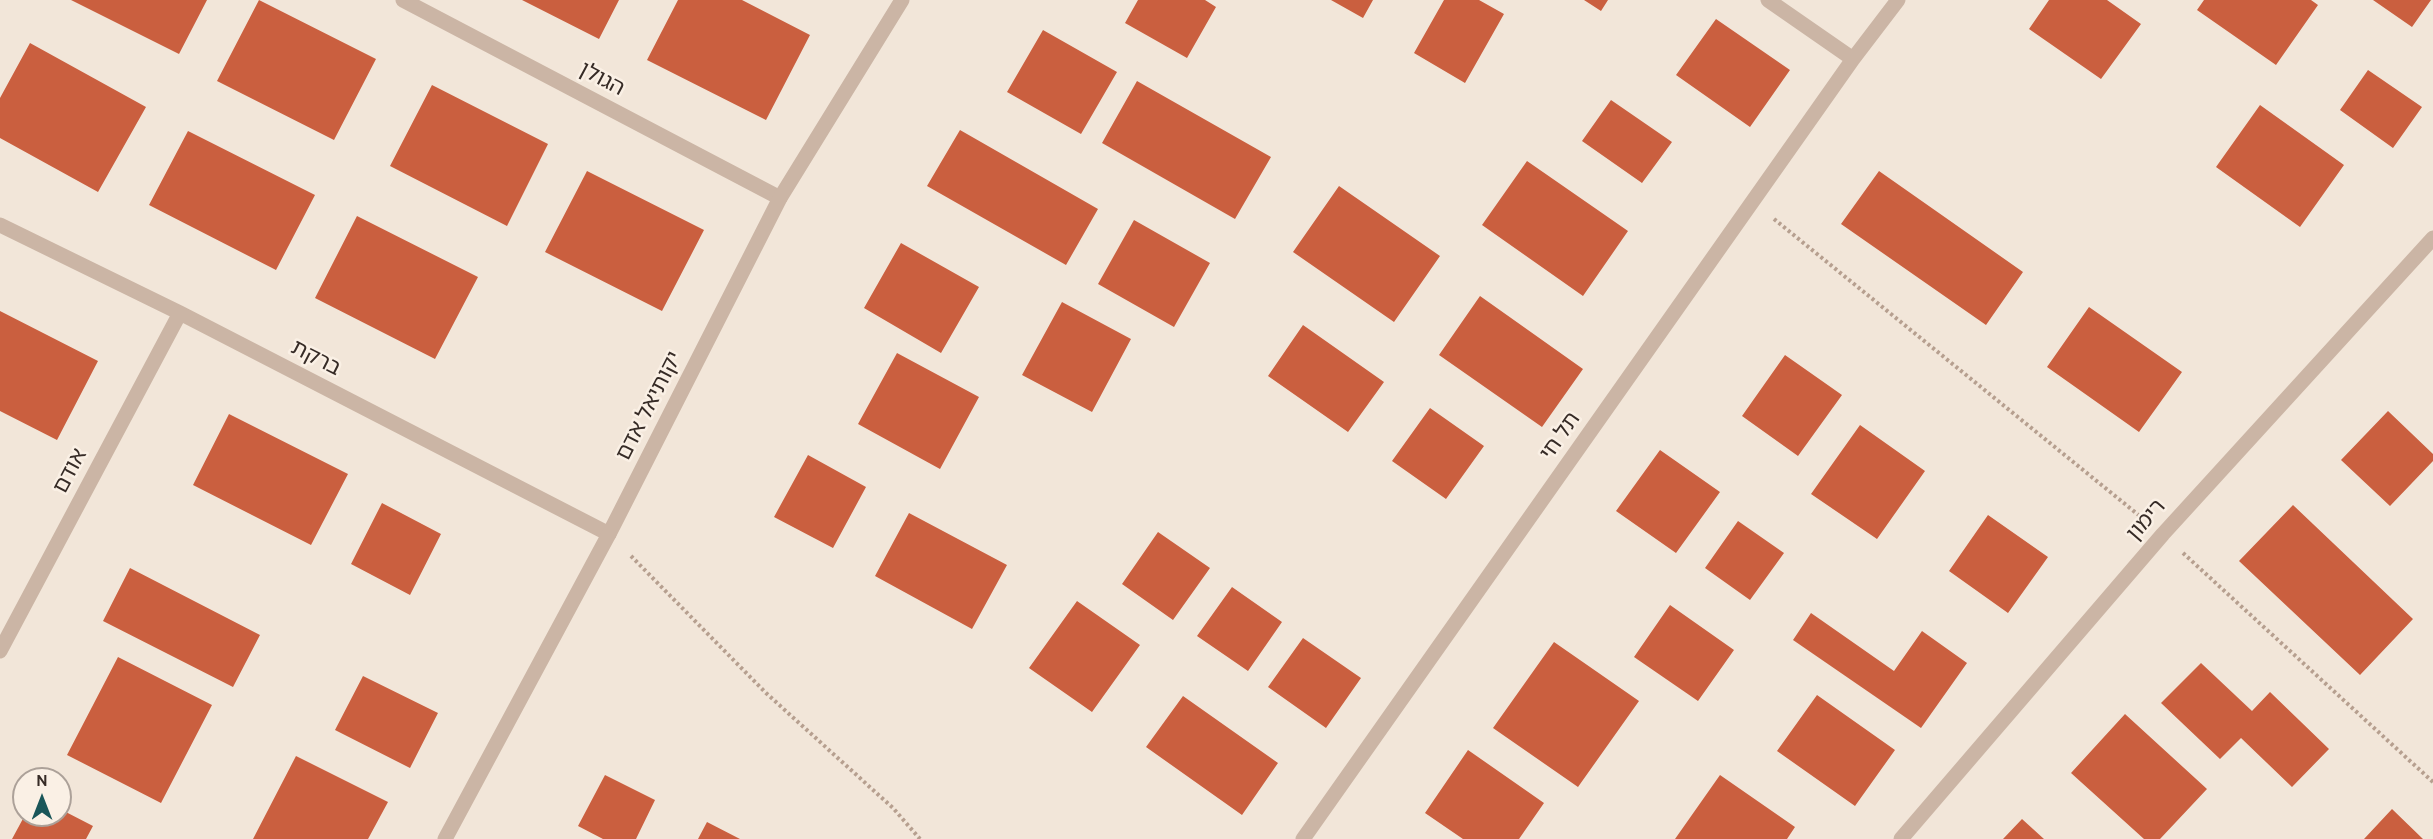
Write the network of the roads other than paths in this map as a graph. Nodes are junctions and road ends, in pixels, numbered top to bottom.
1 (403, 0) edge
2 (902, 0) edge
3 (1768, 0) edge
4 (1898, 0) edge
5 (1853, 59) junction
6 (780, 198) junction
7 (0, 225) edge
8 (2433, 238) edge
9 (180, 313) junction
10 (609, 534) junction
11 (0, 651) edge
12 (445, 839) edge
13 (1303, 839) edge
14 (1901, 839) edge

1 - 6 street, הגולן
2 - 6 street, יקותיאל אדם
3 - 5 street
4 - 5 street, תל חי
5 - 13 street, תל חי
6 - 10 street, יקותיאל אדם
7 - 9 street, ברקת
8 - 14 street, רימון
9 - 10 street, ברקת
9 - 11 street, אודם
10 - 12 street, יקותיאל אדם

